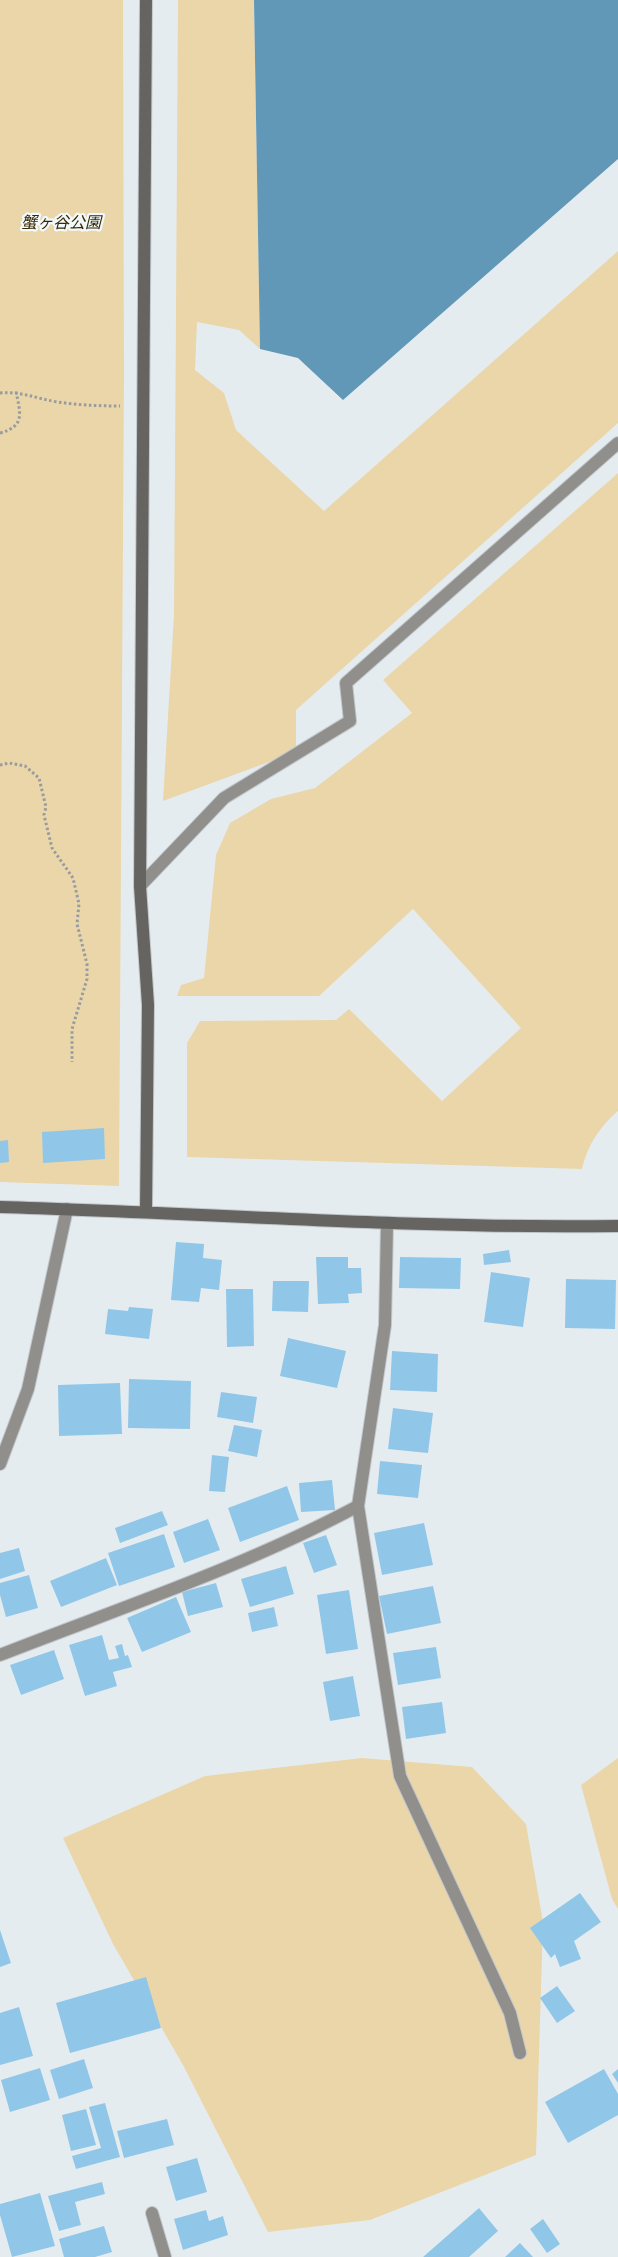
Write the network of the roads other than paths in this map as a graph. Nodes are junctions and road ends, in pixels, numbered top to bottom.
1 (146, 0) edge
2 (618, 443) edge
3 (140, 886) junction
4 (0, 1207) edge
5 (67, 1209) junction
6 (146, 1211) junction
7 (386, 1224) junction
8 (618, 1226) edge
9 (0, 1464) edge
10 (358, 1506) junction
11 (0, 1655) edge
12 (520, 2053) dead end
13 (152, 2213) dead end
14 (165, 2257) edge

1 - 3 street
2 - 3 street
3 - 6 street
4 - 5 street
5 - 6 street
5 - 9 street
6 - 7 street
7 - 8 street
7 - 10 street
10 - 11 street
10 - 12 street
13 - 14 street

